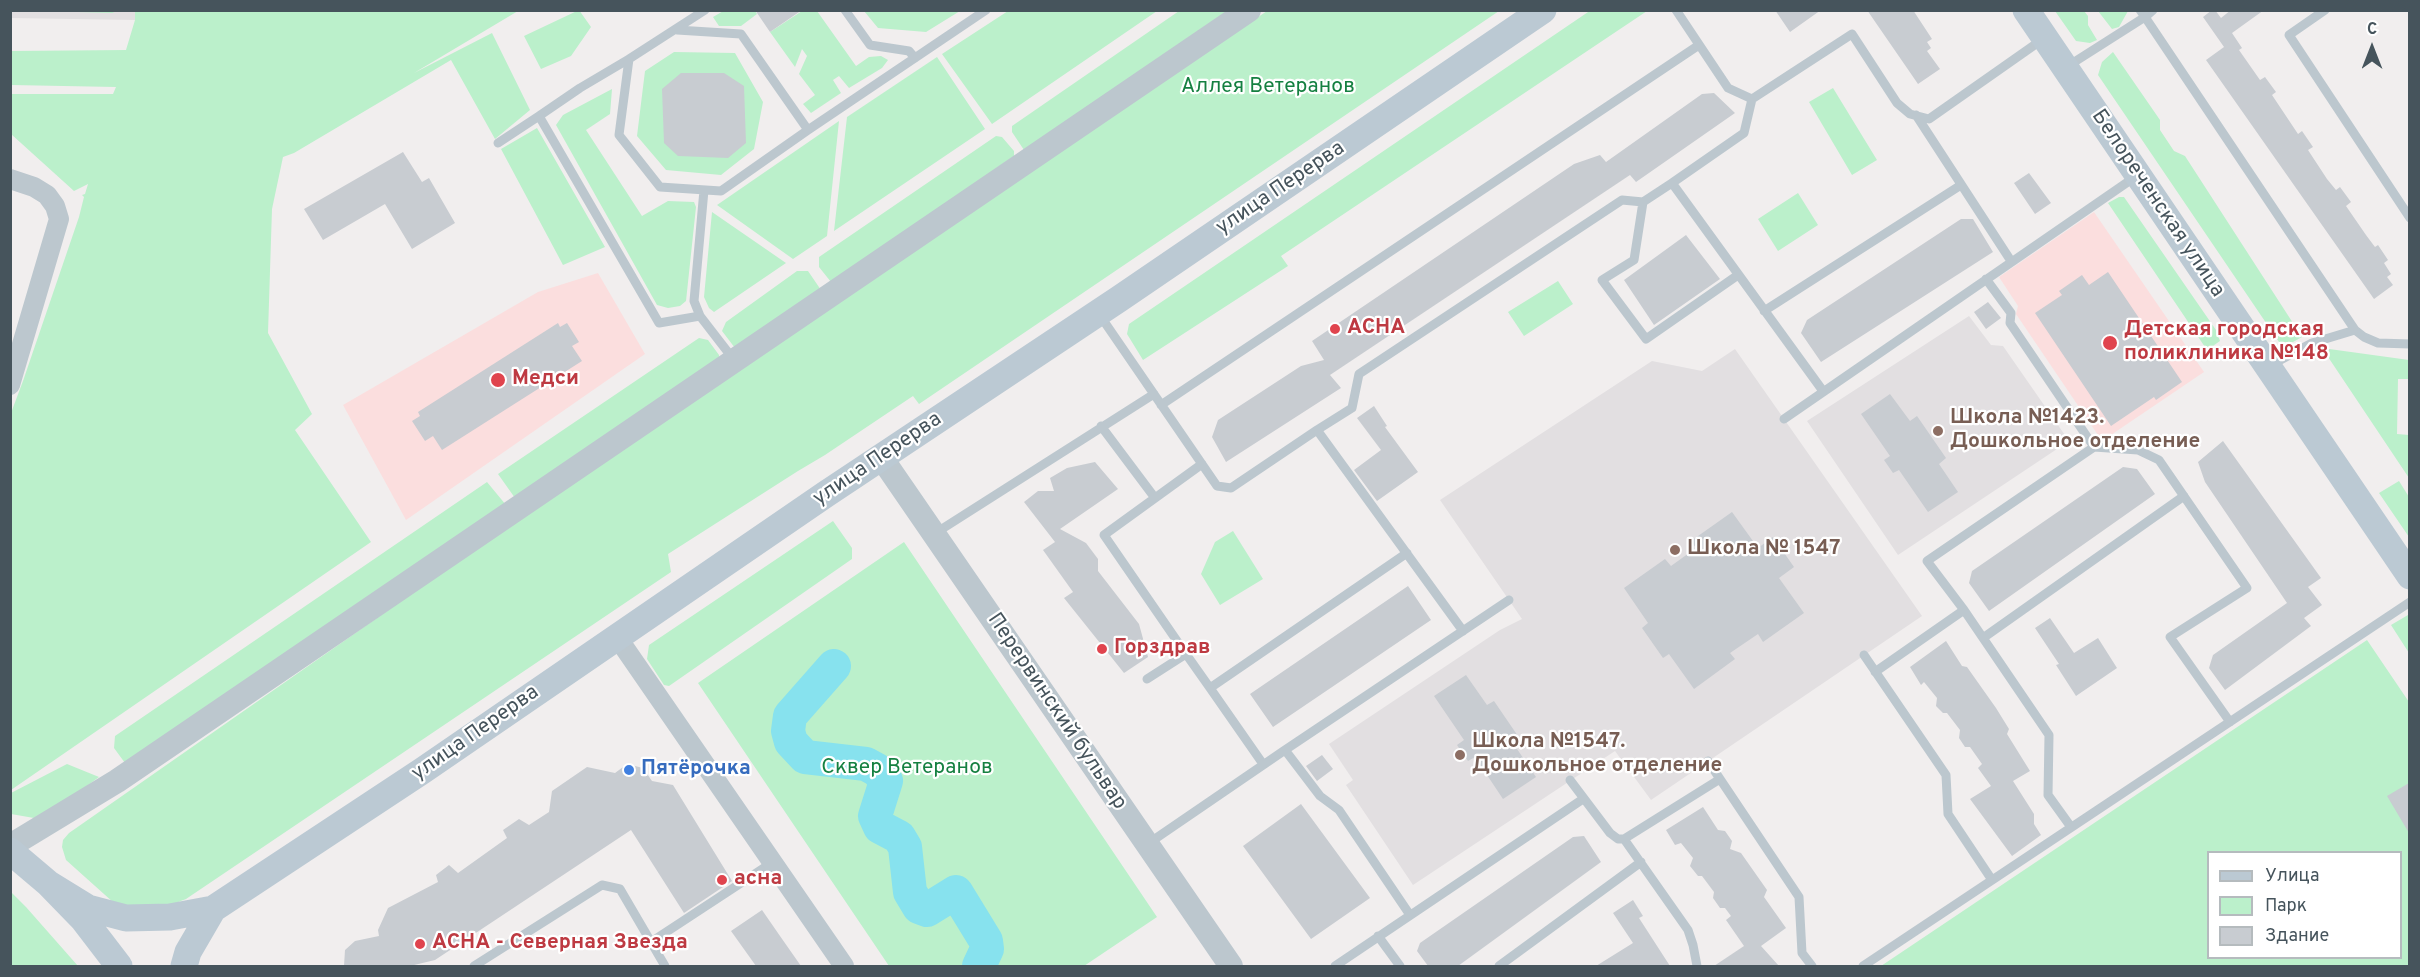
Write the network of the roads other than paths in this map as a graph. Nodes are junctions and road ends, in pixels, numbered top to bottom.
1 (705, 10) edge
2 (844, 10) edge
3 (986, 10) edge
4 (1249, 10) edge
5 (1543, 10) edge
6 (1676, 10) edge
7 (2026, 10) edge
8 (2153, 10) edge
9 (2325, 10) edge
10 (2142, 14) edge
11 (677, 30) junction
12 (2045, 38) junction
13 (1700, 45) junction
14 (915, 58) junction
15 (629, 59) junction
16 (2065, 68) junction
17 (1752, 99) junction
18 (1916, 115) junction
19 (539, 116) junction
20 (808, 130) junction
21 (498, 143) dead end
22 (2137, 175) junction
23 (10, 179) edge
24 (1672, 183) junction
25 (1961, 185) junction
26 (704, 190) junction
27 (1643, 202) junction
28 (2409, 218) edge
29 (2011, 261) junction
30 (1738, 275) junction
31 (1986, 279) junction
32 (1764, 311) junction
33 (1098, 313) junction
34 (700, 316) junction
35 (2355, 330) junction
36 (2409, 344) edge
37 (738, 364) junction
38 (2269, 366) junction
39 (10, 385) edge
40 (1823, 391) junction
41 (1154, 394) junction
42 (1161, 405) junction
43 (1784, 419) dead end
44 (1101, 426) junction
45 (1317, 430) junction
46 (2094, 447) junction
47 (881, 457) junction
48 (1202, 464) junction
49 (2184, 496) junction
50 (1155, 498) junction
51 (934, 534) junction
52 (1407, 553) junction
53 (2409, 576) edge
54 (1509, 600) dead end
55 (2409, 602) edge
56 (1964, 610) junction
57 (1463, 631) junction
58 (617, 637) junction
59 (1983, 638) junction
60 (1186, 654) junction
61 (1864, 655) dead end
62 (1875, 672) junction
63 (1148, 679) dead end
64 (1210, 688) junction
65 (2230, 722) junction
66 (1285, 750) junction
67 (1708, 761) dead end
68 (1263, 764) junction
69 (1720, 779) junction
70 (1570, 780) dead end
71 (1584, 799) junction
72 (2071, 827) junction
73 (1623, 839) junction
74 (1146, 844) junction
75 (10, 848) edge
76 (773, 862) junction
77 (1641, 862) junction
78 (1992, 880) junction
79 (49, 884) junction
80 (213, 909) junction
81 (1410, 915) junction
82 (1378, 936) junction
83 (651, 942) junction
84 (118, 966) edge
85 (184, 966) edge
86 (474, 966) edge
87 (665, 966) edge
88 (844, 966) edge
89 (1231, 966) edge
90 (1335, 966) edge
91 (1400, 966) edge
92 (1499, 966) edge
93 (1696, 966) edge
94 (1812, 966) edge
95 (1863, 966) edge

1 - 11 lane
2 - 14 lane
3 - 14 lane
4 - 37 street
5 - 33 main road, улица Перерва
6 - 13 lane
7 - 12 main road, Белореченская улица
8 - 10 lane
9 - 28 lane
10 - 16 lane
10 - 35 lane
11 - 15 lane
11 - 20 lane
12 - 16 main road, Белореченская улица
12 - 18 lane
13 - 17 lane
13 - 42 lane
14 - 20 lane
15 - 19 lane
15 - 26 lane
16 - 22 main road, Белореченская улица
17 - 18 lane
17 - 24 lane
18 - 25 lane
19 - 21 lane
19 - 34 lane
20 - 26 lane
22 - 29 lane
22 - 38 main road, Белореченская улица
23 - 39 street
24 - 27 lane
24 - 30 lane
25 - 29 lane
25 - 32 lane
26 - 34 lane
27 - 30 lane
27 - 45 lane
29 - 31 lane
30 - 32 lane
31 - 40 lane
31 - 46 lane
32 - 40 lane
33 - 41 lane
33 - 47 main road, улица Перерва
34 - 37 lane
35 - 36 lane
35 - 38 lane
37 - 75 street
38 - 53 main road, Белореченская улица
40 - 43 lane
41 - 42 lane
41 - 44 lane
42 - 48 lane
44 - 50 lane
44 - 51 lane
45 - 48 lane
45 - 52 lane
46 - 49 lane
46 - 56 lane
47 - 51 street, Перервинский бульвар
47 - 58 main road, улица Перерва
48 - 50 lane
49 - 59 lane
49 - 65 lane
50 - 60 lane
51 - 74 street, Перервинский бульвар
52 - 57 lane
52 - 64 lane
54 - 57 lane
55 - 65 lane
56 - 59 lane
56 - 62 lane
57 - 66 lane
58 - 76 street
58 - 80 main road, улица Перерва
59 - 72 lane
60 - 63 lane
60 - 64 lane
61 - 62 lane
62 - 78 lane
64 - 68 lane
65 - 72 lane
66 - 68 lane
66 - 81 lane
67 - 69 lane
68 - 74 lane
69 - 73 lane
69 - 94 lane
70 - 71 lane
71 - 73 lane
71 - 81 lane
72 - 78 lane
73 - 77 lane
74 - 89 street, Перервинский бульвар
75 - 79 main road
76 - 83 lane
76 - 88 street
77 - 92 lane
77 - 93 lane
78 - 95 lane
79 - 80 main road, улица Перерва
79 - 84 main road
80 - 85 main road, улица Перерва
81 - 82 lane
82 - 90 lane
82 - 91 lane
83 - 86 lane
83 - 87 lane

